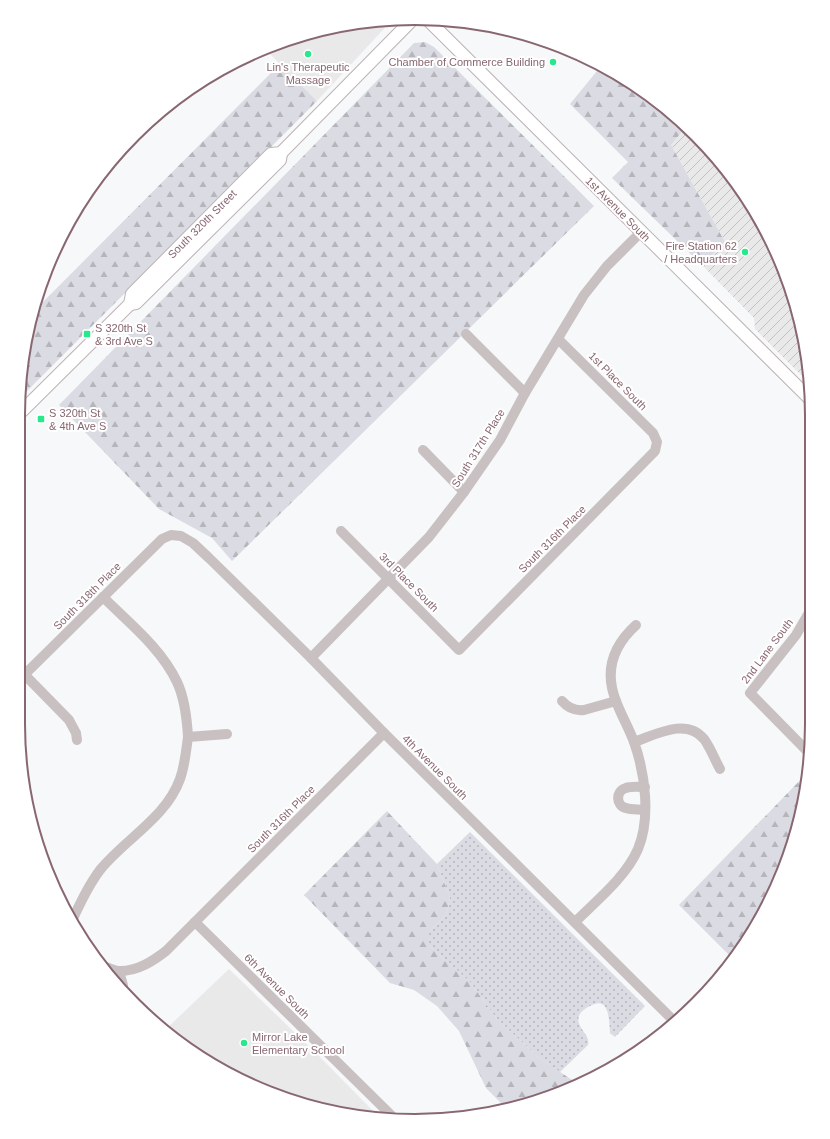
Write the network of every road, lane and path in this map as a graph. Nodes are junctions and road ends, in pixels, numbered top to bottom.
1 (407, 25) edge
2 (434, 26) edge
3 (641, 232) junction
4 (466, 334) dead end
5 (558, 339) junction
6 (804, 393) edge
7 (525, 394) junction
8 (25, 408) edge
9 (657, 442) joint
10 (423, 450) dead end
11 (464, 492) junction
12 (341, 531) dead end
13 (176, 535) joint
14 (389, 579) junction
15 (103, 597) junction
16 (805, 620) edge
17 (636, 625) dead end
18 (459, 650) joint
19 (311, 658) junction
20 (25, 673) edge
21 (25, 681) edge
22 (562, 701) dead end
23 (616, 701) junction
24 (384, 733) junction
25 (227, 734) dead end
26 (188, 737) junction
27 (77, 740) dead end
28 (634, 742) junction
29 (804, 748) edge
30 (720, 769) dead end
31 (644, 787) junction
32 (645, 810) junction
33 (75, 915) edge
34 (195, 922) junction
35 (574, 922) junction
36 (113, 969) edge
37 (119, 971) junction
38 (122, 981) edge
39 (671, 1018) edge
40 (389, 1113) edge

1 - 8 main road, South 320th Street
2 - 3 main road, 1st Avenue South
3 - 5 street, South 317th Place
3 - 6 main road, 1st Avenue South
4 - 7 street
5 - 7 street, South 317th Place
5 - 9 street, 1st Place South
7 - 11 street, South 317th Place
9 - 18 street, South 316th Place
10 - 11 street
11 - 14 street, South 317th Place
12 - 14 street, 3rd Place South
13 - 15 street, South 318th Place
13 - 19 street, 4th Avenue South
14 - 18 street, 3rd Place South
14 - 19 street, South 317th Place
15 - 20 street, South 318th Place
15 - 26 street
16 - 29 street, 2nd Lane South
17 - 23 street
19 - 24 street, 4th Avenue South
21 - 27 street
22 - 23 street
23 - 28 street
24 - 34 street, South 316th Place
24 - 35 street, 4th Avenue South
25 - 26 street
26 - 33 street
28 - 30 street
28 - 31 street
31 - 32 street
31 - 32 street
32 - 35 street
34 - 37 street, South 316th Place
34 - 40 street, 6th Avenue South
35 - 39 street, 4th Avenue South
36 - 37 street
37 - 38 street

